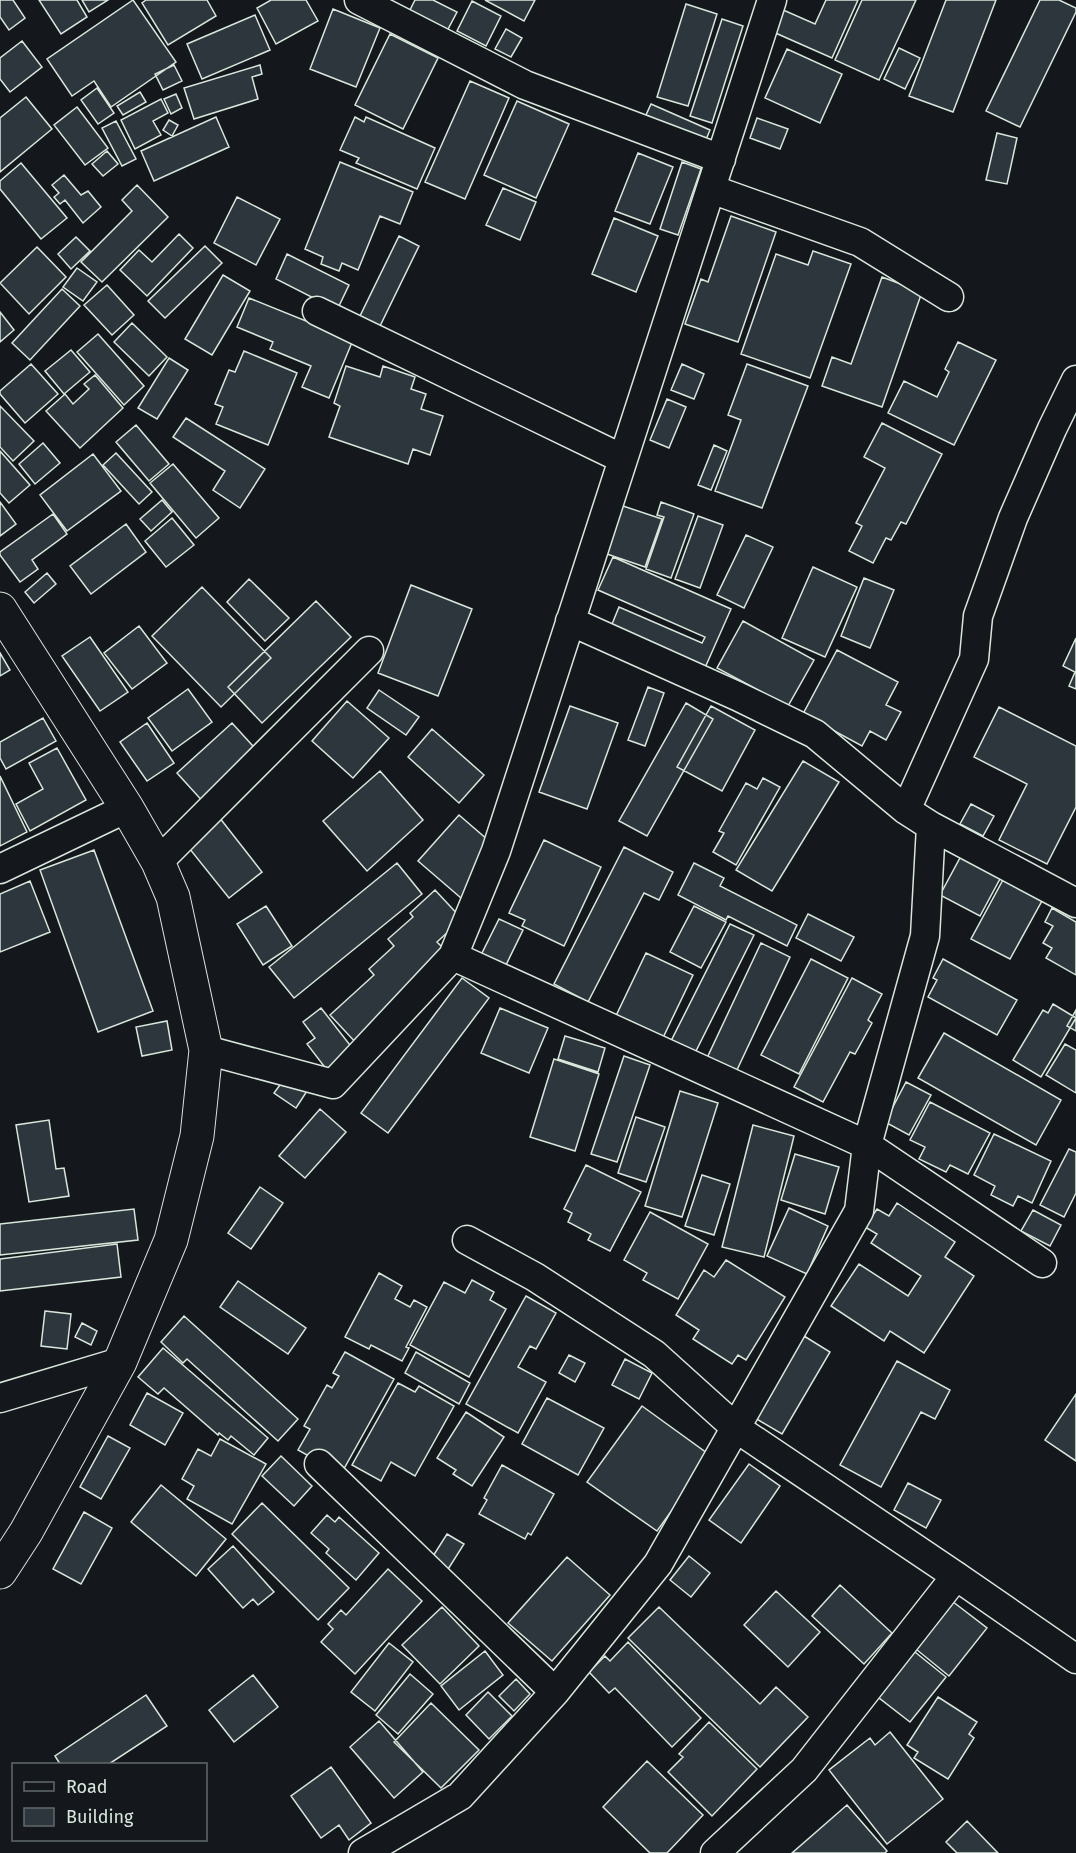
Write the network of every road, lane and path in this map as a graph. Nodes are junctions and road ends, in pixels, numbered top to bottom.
1 (359, 0) edge
2 (772, 0) edge
3 (721, 159) junction
4 (711, 189) junction
5 (949, 297) dead end
6 (317, 311) dead end
7 (1076, 380) edge
8 (623, 459) junction
9 (0, 609) edge
10 (570, 621) junction
11 (369, 651) dead end
12 (127, 808) junction
13 (906, 810) junction
14 (931, 826) junction
15 (158, 862) junction
16 (0, 869) edge
17 (1076, 903) edge
18 (453, 956) junction
19 (206, 1050) junction
20 (867, 1145) junction
21 (467, 1240) dead end
22 (1041, 1263) dead end
23 (120, 1362) junction
24 (0, 1398) edge
25 (736, 1428) junction
26 (318, 1464) dead end
27 (0, 1572) edge
28 (956, 1576) junction
29 (1076, 1659) edge
30 (555, 1692) junction
31 (363, 1853) edge
32 (715, 1853) edge

1 - 3 street
2 - 3 street
3 - 4 street
4 - 5 street
4 - 8 street
6 - 8 street
7 - 13 street
8 - 10 street
9 - 12 street
10 - 13 street
10 - 18 street
11 - 15 street
12 - 15 street
12 - 16 street
13 - 14 street
14 - 17 street
14 - 20 street
15 - 19 street
18 - 19 street
18 - 20 street
19 - 23 street
20 - 22 street
20 - 25 street
21 - 25 street
23 - 24 street
23 - 27 street
25 - 28 street
25 - 30 street
26 - 30 street
28 - 29 street
28 - 32 street
30 - 31 street

